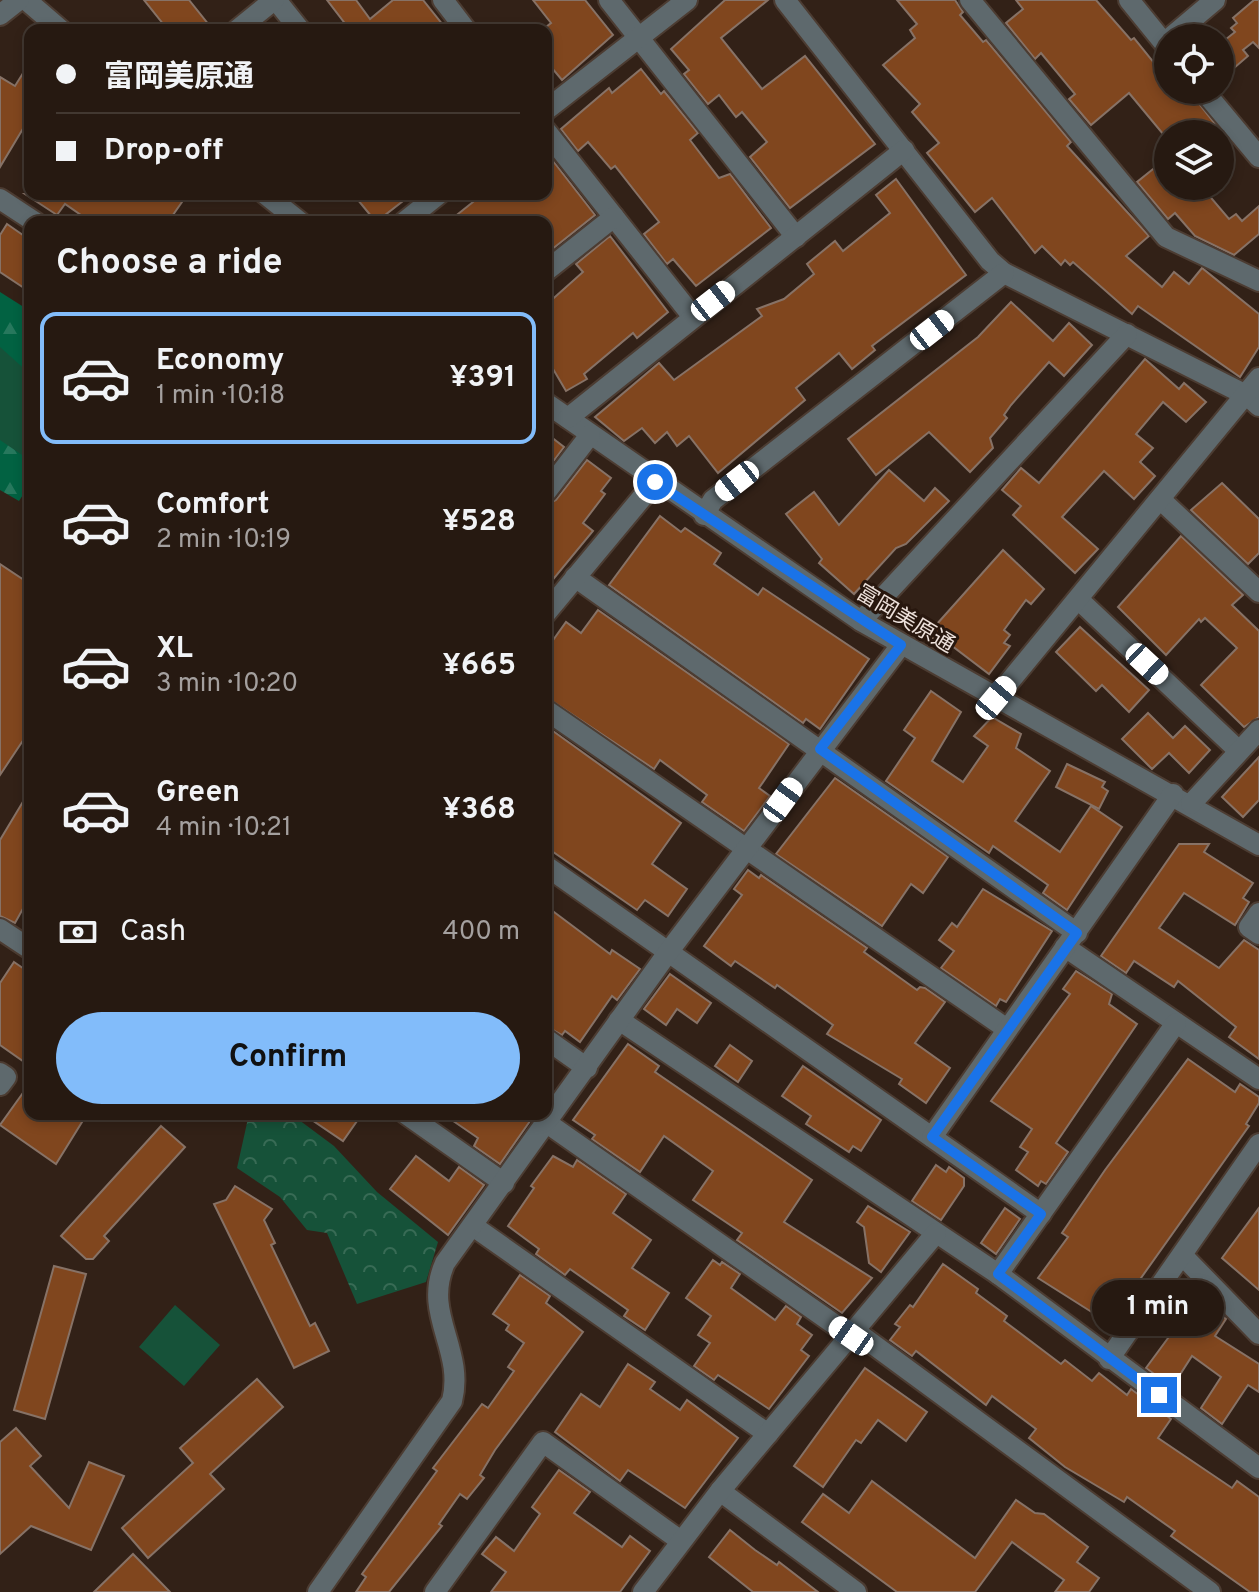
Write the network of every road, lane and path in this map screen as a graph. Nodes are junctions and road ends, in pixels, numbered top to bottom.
1 (19, 0) edge
2 (26, 0) edge
3 (275, 0) edge
4 (443, 0) edge
5 (609, 0) edge
6 (687, 0) edge
7 (785, 0) edge
8 (970, 0) edge
9 (1129, 0) edge
10 (1215, 0) edge
11 (0, 15) edge
12 (54, 24) edge
13 (245, 24) edge
14 (295, 24) edge
15 (461, 24) edge
16 (1188, 24) edge
17 (1154, 27) edge
18 (639, 38) junction
19 (1215, 104) edge
20 (552, 105) edge
21 (552, 139) edge
22 (904, 150) junction
23 (1259, 157) edge
24 (0, 199) edge
25 (272, 200) edge
26 (429, 200) edge
27 (26, 216) edge
28 (292, 216) edge
29 (411, 216) edge
30 (614, 217) junction
31 (796, 237) junction
32 (552, 266) edge
33 (1004, 273) junction
34 (1259, 281) edge
35 (693, 317) junction
36 (1127, 334) junction
37 (1255, 393) edge
38 (552, 407) edge
39 (568, 418) junction
40 (590, 435) junction
41 (655, 482) junction
42 (552, 484) edge
43 (1160, 499) junction
44 (704, 515) junction
45 (575, 577) junction
46 (1259, 592) edge
47 (1078, 599) junction
48 (552, 606) edge
49 (861, 621) junction
50 (901, 645) junction
51 (996, 698) junction
52 (552, 714) edge
53 (1259, 730) edge
54 (820, 749) junction
55 (1239, 751) junction
56 (1182, 799) junction
57 (1259, 845) edge
58 (746, 850) junction
59 (552, 870) edge
60 (1259, 913) edge
61 (0, 929) edge
62 (1259, 934) edge
63 (1071, 940) junction
64 (24, 945) edge
65 (669, 951) junction
66 (619, 1020) junction
67 (1176, 1023) junction
68 (1007, 1029) junction
69 (552, 1043) edge
70 (587, 1068) junction
71 (0, 1073) edge
72 (1259, 1079) edge
73 (0, 1085) edge
74 (552, 1116) edge
75 (415, 1120) edge
76 (549, 1120) edge
77 (547, 1123) junction
78 (932, 1137) junction
79 (1259, 1144) edge
80 (504, 1183) junction
81 (1041, 1214) junction
82 (473, 1226) junction
83 (936, 1233) junction
84 (1182, 1255) junction
85 (998, 1274) junction
86 (853, 1333) junction
87 (1259, 1334) edge
88 (1109, 1359) junction
89 (768, 1434) junction
90 (1259, 1468) edge
91 (720, 1491) junction
92 (681, 1541) junction
93 (318, 1592) edge
94 (435, 1592) edge
95 (643, 1592) edge
96 (856, 1592) edge
97 (1210, 1592) edge

1 - 11 street
2 - 12 street
3 - 13 street
3 - 14 street
4 - 15 street
5 - 18 street
6 - 18 street
7 - 22 street
8 - 34 street
9 - 17 street
10 - 16 street
18 - 20 street
18 - 31 street
19 - 23 street
21 - 30 street
22 - 31 street
22 - 33 street
24 - 27 street
25 - 28 street
26 - 29 street
30 - 32 street
30 - 35 street
31 - 35 street
33 - 36 street
33 - 44 street
35 - 39 street
36 - 37 street
36 - 49 street
37 - 43 street
38 - 39 street, 富岡美原通
39 - 40 street, 富岡美原通
40 - 41 street, 富岡美原通
40 - 42 street
41 - 44 street, 富岡美原通
41 - 45 street
43 - 46 street
43 - 47 street
44 - 49 street, 富岡美原通
45 - 48 street
45 - 54 street
47 - 51 street
47 - 55 street
49 - 50 street, 富岡美原通
50 - 51 street, 富岡美原通
50 - 54 street
51 - 56 street, 富岡美原通
52 - 58 street
53 - 55 street
54 - 58 street
54 - 63 street
55 - 56 street
56 - 57 street, 富岡美原通
56 - 63 street
58 - 65 street
58 - 68 street
59 - 65 street
60 - 62 street
61 - 64 street
63 - 67 street
63 - 68 street
65 - 66 street
65 - 78 street
66 - 70 street
66 - 83 street
67 - 72 street
67 - 81 street
68 - 78 street
69 - 70 street
70 - 74 street
71 - 73 street
75 - 80 street
76 - 77 street
77 - 80 street
77 - 86 street
78 - 81 street
79 - 84 street
80 - 82 street
81 - 85 street
82 - 89 street
82 - 93 street
83 - 85 street
83 - 86 street
84 - 87 street
84 - 88 street
85 - 88 street
86 - 89 street
86 - 97 street
88 - 90 street
89 - 91 street
91 - 92 street
91 - 96 street
92 - 94 street
92 - 95 street

